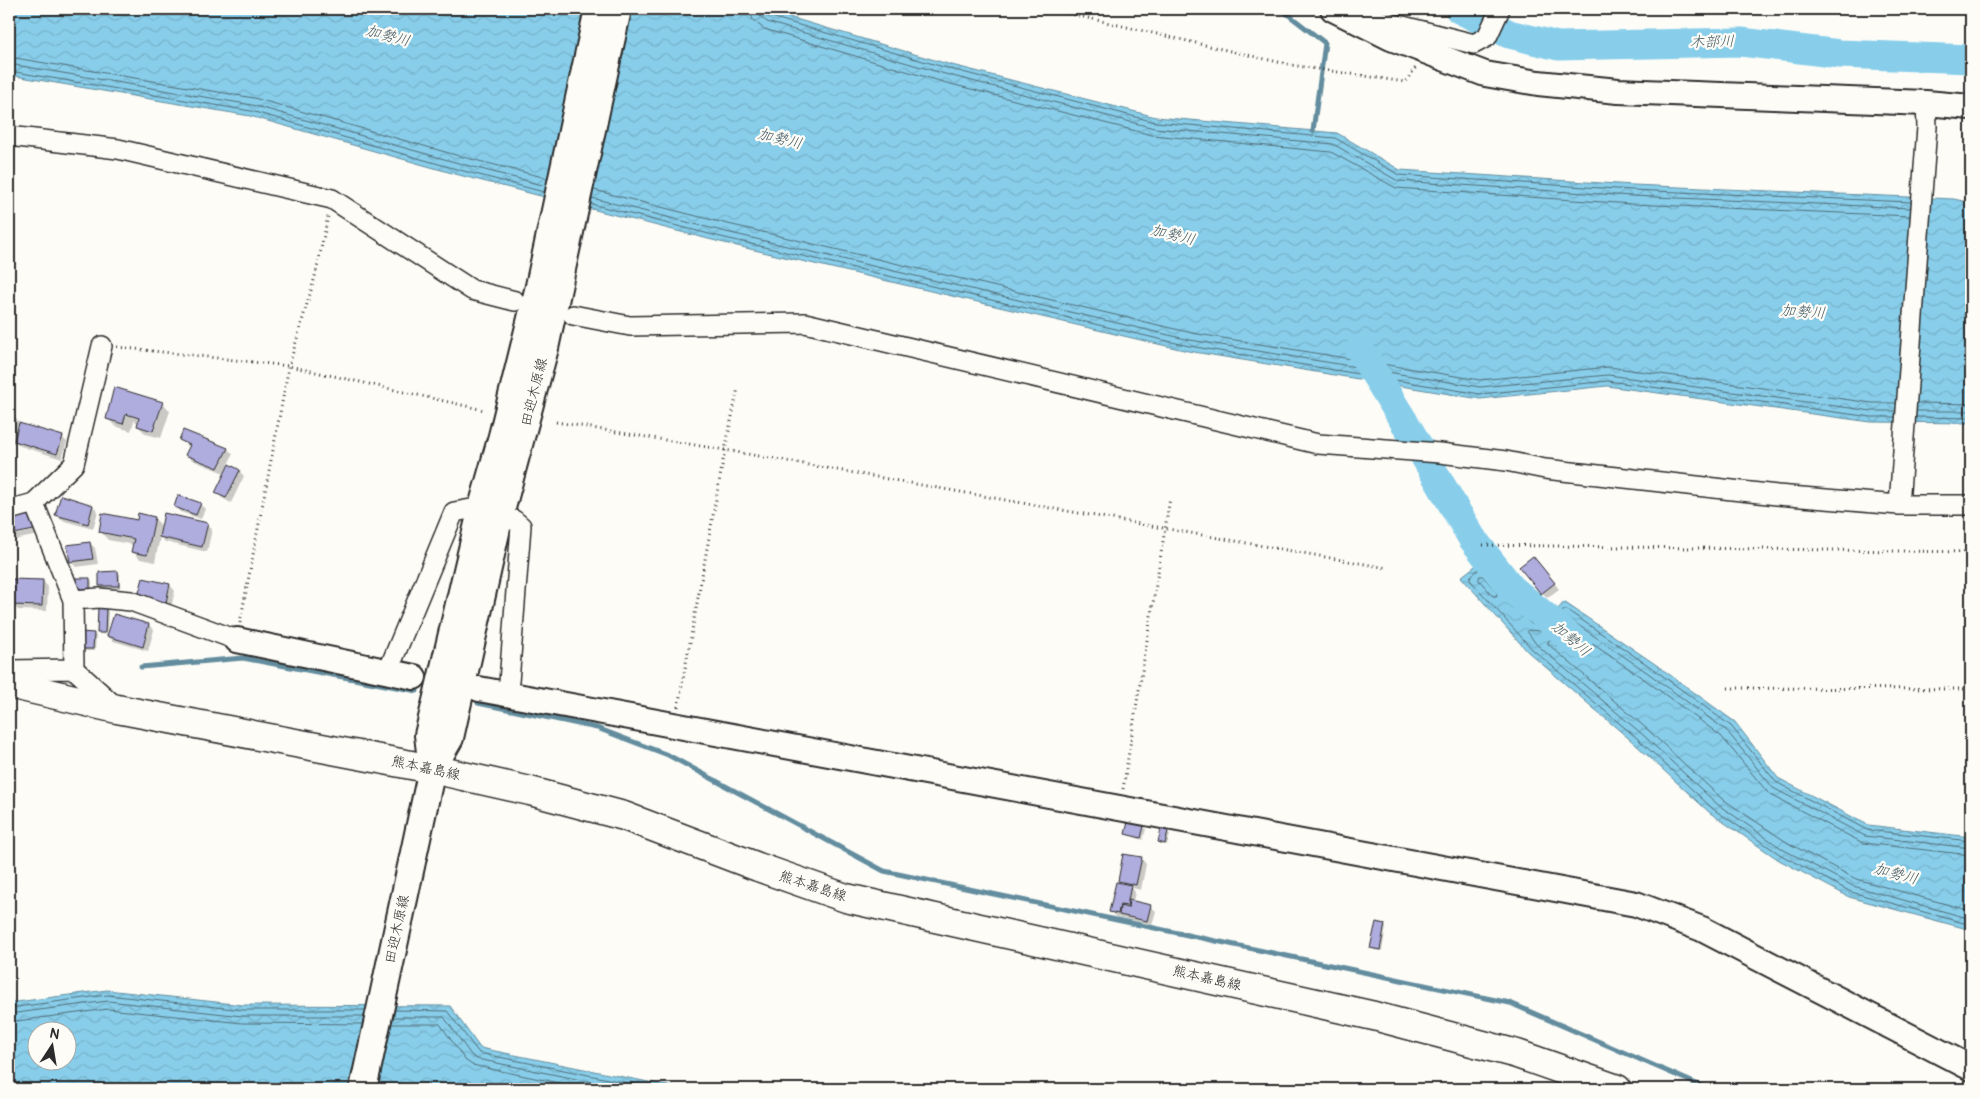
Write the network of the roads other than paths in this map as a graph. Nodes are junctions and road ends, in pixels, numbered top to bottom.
1 (598, 9) edge
2 (618, 9) edge
3 (1334, 9) edge
4 (1500, 9) edge
5 (1926, 103) junction
6 (1971, 107) edge
7 (9, 136) edge
8 (553, 267) junction
9 (515, 301) dead end
10 (573, 315) dead end
11 (102, 346) road end
12 (34, 503) junction
13 (1899, 505) junction
14 (1971, 505) edge
15 (9, 510) edge
16 (491, 513) junction
17 (73, 600) junction
18 (237, 640) joint
19 (74, 669) junction
20 (9, 670) edge
21 (388, 671) junction
22 (414, 676) dead end
23 (9, 684) edge
24 (479, 689) dead end
25 (508, 695) junction
26 (117, 709) junction
27 (432, 769) junction
28 (1971, 1068) edge
29 (363, 1089) edge
30 (1617, 1089) edge

1 - 8 main road, 田迎木原線
2 - 8 main road, 田迎木原線
3 - 4 street
3 - 5 street
5 - 6 street
5 - 13 street
7 - 9 street
8 - 16 main road, 田迎木原線
10 - 13 street
11 - 12 street
12 - 15 street
12 - 17 street
13 - 14 street
16 - 21 street
16 - 25 street
16 - 27 main road, 田迎木原線
17 - 18 street
17 - 19 street
18 - 21 street
19 - 20 street
19 - 26 street
21 - 22 street
23 - 26 main road, 熊本嘉島線
24 - 25 street
25 - 28 street
26 - 27 main road, 熊本嘉島線
27 - 29 main road, 田迎木原線
27 - 30 main road, 熊本嘉島線

